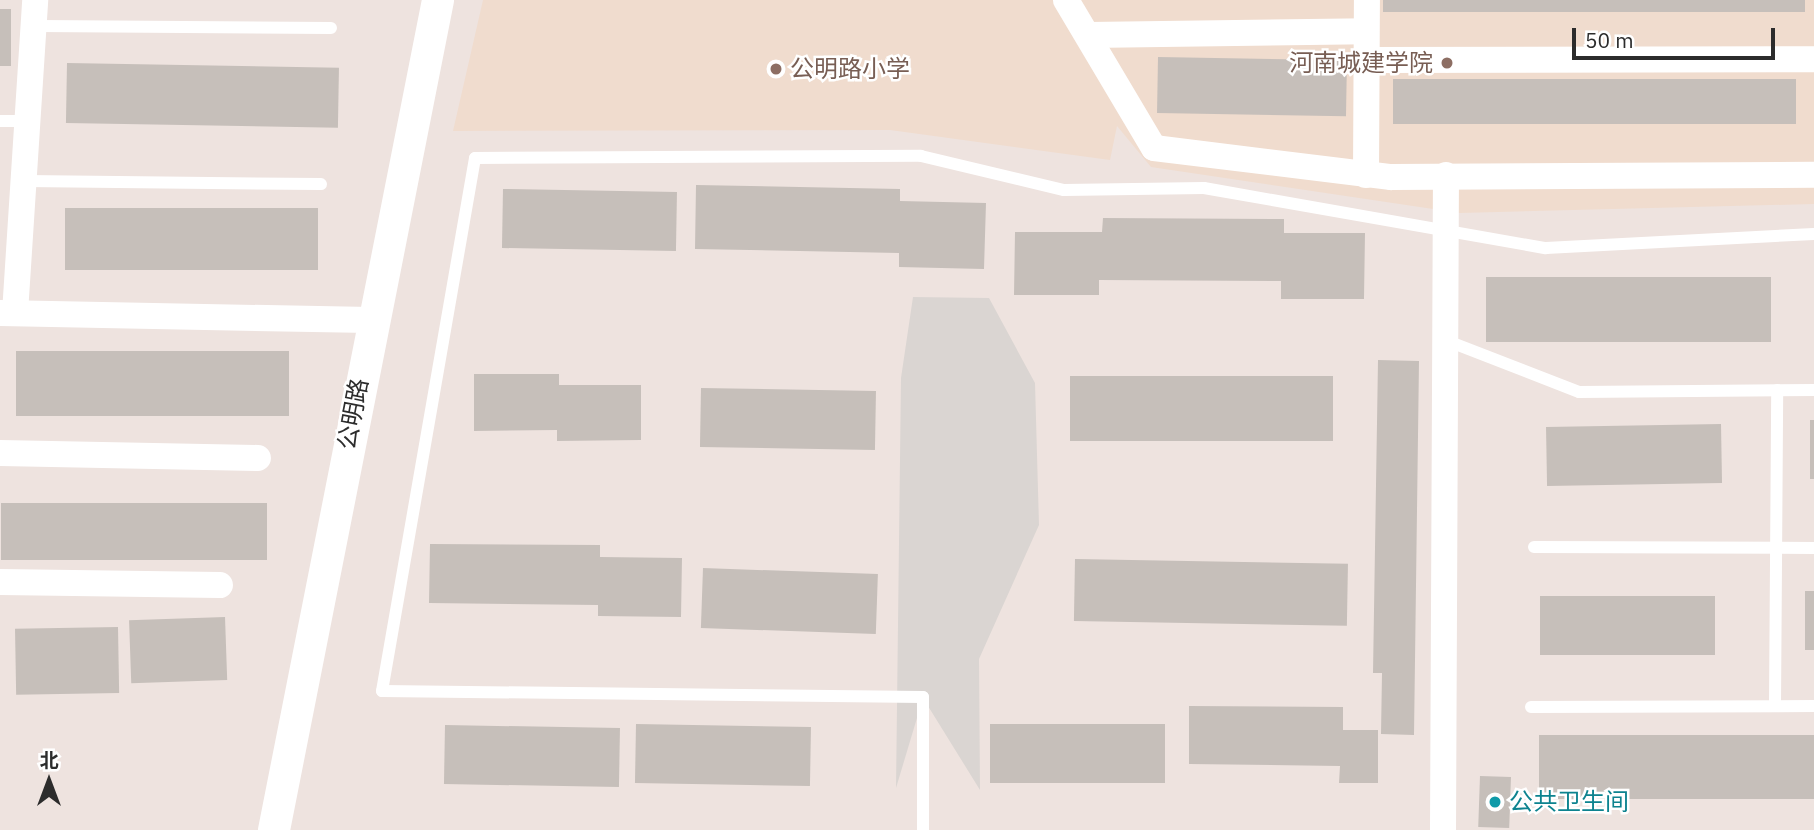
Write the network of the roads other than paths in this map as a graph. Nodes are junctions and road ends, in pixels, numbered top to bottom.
1 (438, 0) edge
2 (1066, 0) edge
3 (1367, 0) edge
4 (36, 13) edge
5 (331, 28) dead end
6 (1366, 31) junction
7 (1089, 35) junction
8 (1814, 59) edge
9 (1367, 60) junction
10 (0, 121) edge
11 (30, 121) junction
12 (1366, 175) junction
13 (1446, 175) junction
14 (1814, 175) edge
15 (25, 181) junction
16 (321, 184) dead end
17 (1446, 228) junction
18 (1814, 234) edge
19 (8, 313) edge
20 (371, 320) junction
21 (1445, 340) junction
22 (1777, 390) junction
23 (1814, 390) edge
24 (0, 453) edge
25 (258, 458) dead end
26 (1534, 547) dead end
27 (1774, 548) junction
28 (1814, 548) edge
29 (0, 582) edge
30 (220, 585) dead end
31 (1775, 706) junction
32 (1814, 706) edge
33 (1531, 707) dead end
34 (274, 830) edge
35 (923, 830) edge
36 (1443, 830) edge

1 - 20 street, 公明路
2 - 7 street
3 - 6 street
4 - 5 lane
4 - 11 street
6 - 7 street
6 - 9 street
7 - 12 street
8 - 9 street
9 - 12 street
10 - 11 lane
11 - 15 street
12 - 13 street
13 - 14 street
13 - 17 street
15 - 16 lane
15 - 19 street
17 - 18 lane
17 - 21 street
17 - 35 lane
19 - 20 street
20 - 34 street, 公明路
21 - 22 lane
21 - 36 street
22 - 23 lane
22 - 27 lane
24 - 25 street
26 - 27 lane
27 - 28 lane
27 - 31 lane
29 - 30 street
31 - 32 lane
31 - 33 lane

